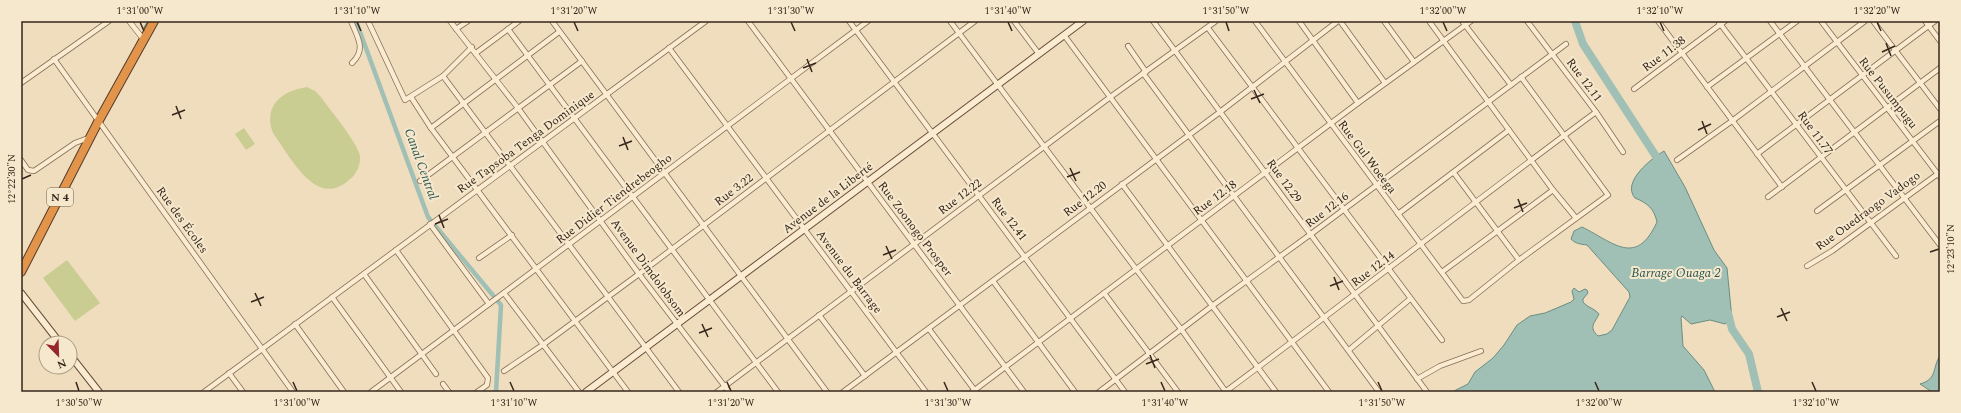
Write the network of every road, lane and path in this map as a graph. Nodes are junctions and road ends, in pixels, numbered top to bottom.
1 (109, 21) edge
2 (129, 21) edge
3 (154, 21) edge
4 (351, 21) edge
5 (368, 21) edge
6 (450, 21) edge
7 (468, 21) edge
8 (519, 21) edge
9 (552, 21) edge
10 (706, 21) edge
11 (748, 21) edge
12 (849, 21) edge
13 (868, 21) edge
14 (950, 21) edge
15 (975, 21) edge
16 (1014, 21) edge
17 (1083, 21) edge
18 (1153, 21) edge
19 (1216, 21) edge
20 (1255, 21) edge
21 (1299, 21) edge
22 (1339, 21) edge
23 (1384, 21) edge
24 (1429, 21) edge
25 (1471, 21) edge
26 (1527, 21) edge
27 (1658, 21) edge
28 (1726, 21) edge
29 (1770, 21) edge
30 (1797, 21) edge
31 (1821, 21) edge
32 (1865, 21) edge
33 (1873, 21) edge
34 (1925, 21) edge
35 (1935, 21) edge
36 (1464, 23) edge
37 (1720, 23) edge
38 (1929, 26) junction
39 (1208, 28) junction
40 (456, 29) junction
41 (508, 29) junction
42 (856, 30) junction
43 (559, 32) junction
44 (959, 33) junction
45 (1780, 34) junction
46 (1064, 35) junction
47 (144, 40) junction
48 (1313, 40) junction
49 (1444, 40) junction
50 (1940, 41) edge
51 (1837, 43) junction
52 (1566, 44) dead end
53 (1128, 46) dead end
54 (472, 47) junction
55 (669, 48) junction
56 (1175, 50) junction
57 (1895, 51) junction
58 (476, 53) junction
59 (1682, 53) junction
60 (1039, 54) junction
61 (1553, 54) junction
62 (527, 56) junction
63 (1746, 58) junction
64 (54, 59) junction
65 (582, 61) junction
66 (1285, 62) junction
67 (1414, 62) junction
68 (352, 63) dead end
69 (1804, 67) junction
70 (1940, 68) edge
71 (1144, 72) junction
72 (443, 76) junction
73 (1862, 76) junction
74 (1521, 77) junction
75 (791, 78) junction
76 (496, 80) junction
77 (894, 81) junction
78 (21, 83) edge
79 (1385, 83) junction
80 (1920, 83) junction
81 (549, 84) junction
82 (999, 85) junction
83 (1511, 85) junction
84 (1707, 87) junction
85 (1251, 88) junction
86 (1634, 89) dead end
87 (1772, 92) junction
88 (606, 96) junction
89 (411, 98) junction
90 (1109, 98) junction
91 (1829, 100) junction
92 (1488, 102) junction
93 (1358, 103) junction
94 (463, 104) junction
95 (518, 108) junction
96 (1888, 108) junction
97 (1940, 109) edge
98 (1220, 112) junction
99 (1596, 112) junction
100 (574, 120) junction
101 (1732, 121) junction
102 (1940, 121) edge
103 (98, 122) junction
104 (1330, 124) junction
105 (1796, 124) junction
106 (728, 127) junction
107 (431, 128) junction
108 (830, 130) junction
109 (1509, 130) junction
110 (486, 132) junction
111 (1854, 133) junction
112 (932, 134) junction
113 (1188, 134) junction
114 (1564, 136) junction
115 (91, 137) junction
116 (1913, 141) junction
117 (543, 143) junction
118 (1044, 146) junction
119 (1298, 148) junction
120 (1623, 152) dead end
121 (1757, 154) junction
122 (454, 156) junction
123 (1821, 158) junction
124 (21, 160) edge
125 (1156, 160) junction
126 (1532, 160) junction
127 (1677, 160) dead end
128 (1880, 165) junction
129 (511, 166) junction
130 (1454, 172) junction
131 (664, 173) junction
132 (1266, 173) junction
133 (1939, 174) edge
134 (767, 178) junction
135 (420, 181) dead end
136 (868, 183) junction
137 (1122, 184) junction
138 (1377, 184) junction
139 (1782, 187) junction
140 (478, 190) junction
141 (1553, 190) junction
142 (1846, 191) junction
143 (979, 196) junction
144 (1233, 196) junction
145 (632, 197) junction
146 (1768, 197) dead end
147 (1904, 198) junction
148 (1476, 202) junction
149 (1090, 208) junction
150 (1343, 209) junction
151 (1817, 212) dead end
152 (1398, 214) junction
153 (1576, 218) junction
154 (600, 220) junction
155 (1201, 220) junction
156 (1870, 223) junction
157 (430, 224) junction
158 (702, 226) junction
159 (804, 230) junction
160 (1497, 231) junction
161 (1311, 234) junction
162 (512, 235) junction
163 (915, 244) junction
164 (1421, 244) junction
165 (569, 245) junction
166 (1940, 245) edge
167 (1168, 246) junction
168 (396, 250) junction
169 (671, 250) junction
170 (1896, 256) dead end
171 (1025, 257) junction
172 (1279, 257) junction
173 (479, 258) dead end
174 (1519, 260) junction
175 (1807, 266) dead end
176 (537, 269) junction
177 (1136, 270) junction
178 (1388, 270) junction
179 (21, 272) edge
180 (1442, 272) junction
181 (364, 274) junction
182 (639, 274) junction
183 (741, 276) junction
184 (1246, 281) junction
185 (992, 282) junction
186 (851, 291) junction
187 (21, 293) edge
188 (504, 293) junction
189 (1104, 293) junction
190 (1356, 294) junction
191 (332, 297) junction
192 (608, 297) junction
193 (1410, 299) junction
194 (710, 301) junction
195 (491, 302) junction
196 (960, 305) junction
197 (1212, 306) junction
198 (819, 315) junction
199 (1325, 318) junction
200 (1070, 319) junction
201 (575, 321) junction
202 (295, 324) junction
203 (677, 325) junction
204 (1379, 326) junction
205 (929, 329) junction
206 (1181, 329) junction
207 (453, 330) junction
208 (54, 335) edge
209 (788, 339) junction
210 (1442, 340) dead end
211 (1037, 342) junction
212 (1293, 343) junction
213 (544, 344) junction
214 (645, 348) junction
215 (263, 349) junction
216 (1349, 350) junction
217 (1481, 351) dead end
218 (897, 352) junction
219 (422, 354) junction
220 (1150, 354) junction
221 (756, 362) junction
222 (78, 365) edge
223 (1005, 367) junction
224 (1258, 367) junction
225 (504, 371) dead end
226 (613, 372) junction
227 (229, 373) junction
228 (436, 374) dead end
229 (866, 376) junction
230 (391, 378) junction
231 (1116, 380) junction
232 (1417, 380) junction
233 (443, 384) dead end
234 (724, 386) junction
235 (974, 391) edge
236 (99, 392) edge
237 (204, 392) edge
238 (243, 392) edge
239 (293, 392) edge
240 (344, 392) edge
241 (372, 392) edge
242 (401, 392) edge
243 (449, 392) edge
244 (477, 392) edge
245 (579, 392) edge
246 (586, 392) edge
247 (628, 392) edge
248 (679, 392) edge
249 (717, 392) edge
250 (729, 392) edge
251 (778, 392) edge
252 (827, 392) edge
253 (843, 392) edge
254 (926, 392) edge
255 (1024, 392) edge
256 (1075, 392) edge
257 (1099, 392) edge
258 (1125, 392) edge
259 (1178, 392) edge
260 (1226, 392) edge
261 (1276, 392) edge
262 (1329, 392) edge
263 (1379, 392) edge
264 (1427, 392) edge

1 - 64 street
2 - 47 street
3 - 47 highway, N 4
4 - 68 street
5 - 89 street
6 - 40 street, Avenue Dimdolobsom
7 - 40 street
8 - 41 street
9 - 43 street
10 - 55 street, Rue Tapsoba Tenga Dominique
11 - 75 street, Rue Zoonogo Prosper
12 - 42 street, Rue 12.41
13 - 42 street, Rue Didier Tiendrebeogho
14 - 44 street
15 - 44 street, Rue 3.22
16 - 60 street
17 - 46 main road, Avenue de la Liberté
18 - 56 street, Rue 12.29
19 - 39 street, Rue 12.22
20 - 66 street, Rue Gul Woeega
21 - 48 street
22 - 48 street, Rue 12.20
22 - 79 street
23 - 67 street
24 - 49 street
25 - 36 street, Rue 12.18
26 - 61 street, Rue 12.11
27 - 59 street
28 - 37 street, Rue 11.38
29 - 45 street
30 - 45 street
31 - 51 street, Rue Pusumpugu
32 - 51 street
33 - 57 street
34 - 38 street
35 - 38 street
36 - 49 street, Rue 12.18
36 - 83 street
37 - 59 street, Rue 11.38
37 - 63 street, Rue 11.77
38 - 50 street
38 - 57 street
39 - 56 street, Rue 12.22
39 - 85 street
40 - 54 street, Avenue Dimdolobsom
41 - 58 street
41 - 62 street
42 - 75 street, Rue Didier Tiendrebeogho
42 - 77 street, Rue 12.41
43 - 62 street
43 - 65 street
44 - 77 street, Rue 3.22
44 - 82 street
45 - 63 street
45 - 69 street
46 - 60 main road, Avenue de la Liberté
46 - 90 street
47 - 103 highway, N 4
48 - 66 street, Rue 12.20
48 - 93 street
49 - 67 street, Rue 12.18
49 - 92 street
51 - 69 street
51 - 73 street, Rue Pusumpugu
52 - 61 street, Rue 12.16
53 - 71 street
54 - 58 street, Avenue Dimdolobsom
54 - 72 street
55 - 88 street, Rue Tapsoba Tenga Dominique
55 - 106 street, Avenue du Barrage
56 - 71 street, Rue 12.22
56 - 98 street, Rue 12.29
57 - 73 street
57 - 80 street
58 - 76 street, Avenue Dimdolobsom
59 - 84 street
59 - 86 street, Rue 11.38
60 - 82 main road, Avenue de la Liberté
61 - 74 street, Rue 12.16
61 - 99 street, Rue 12.11
62 - 76 street
62 - 81 street
63 - 84 street
63 - 87 street, Rue 11.77
64 - 78 street
64 - 103 street, Rue des Écoles
65 - 81 street
65 - 88 street
66 - 85 street, Rue 12.20
66 - 104 street, Rue Gul Woeega
67 - 79 street, Rue 12.18
69 - 87 street
69 - 91 street
70 - 80 street
71 - 90 street, Rue 12.22
71 - 113 street
72 - 89 street
72 - 94 street
73 - 91 street
73 - 96 street, Rue Pusumpugu
74 - 83 street, Rue 12.16
74 - 114 street
75 - 106 street, Rue Didier Tiendrebeogho
75 - 108 street, Rue Zoonogo Prosper
76 - 94 street
76 - 95 street, Avenue Dimdolobsom
77 - 108 street, Rue 3.22
77 - 112 street, Rue 12.41
79 - 93 street, Rue 12.18
80 - 96 street
80 - 97 street
81 - 95 street
81 - 100 street
82 - 112 main road, Avenue de la Liberté
82 - 118 street
83 - 92 street, Rue 12.16
84 - 101 street
85 - 98 street, Rue 12.20
85 - 119 street
87 - 101 street
87 - 105 street, Rue 11.77
88 - 100 street, Rue Tapsoba Tenga Dominique
88 - 131 street
89 - 107 street
90 - 118 street, Rue 12.22
90 - 125 street
91 - 105 street
91 - 111 street
92 - 109 street
92 - 138 street, Rue 12.16
93 - 104 street, Rue 12.18
94 - 107 street
94 - 110 street
95 - 110 street
95 - 117 street, Avenue Dimdolobsom
96 - 111 street
96 - 116 street, Rue Pusumpugu
98 - 113 street, Rue 12.20
98 - 132 street, Rue 12.29
99 - 114 street, Rue 12.14
99 - 120 street, Rue 12.11
100 - 117 street, Rue Tapsoba Tenga Dominique
100 - 145 street
101 - 121 street
101 - 127 street
102 - 116 street
103 - 115 highway, N 4
103 - 215 street, Rue des Écoles
104 - 119 street, Rue 12.18
104 - 138 street, Rue Gul Woeega
105 - 121 street
105 - 123 street, Rue 11.77
106 - 131 street, Rue Didier Tiendrebeogho
106 - 134 street, Avenue du Barrage
107 - 122 street
108 - 134 street, Rue 3.22
108 - 136 street, Rue Zoonogo Prosper
109 - 126 street
109 - 130 street
110 - 122 street
110 - 129 street
111 - 123 street
111 - 128 street
112 - 136 main road, Avenue de la Liberté
112 - 143 street, Rue 12.41
113 - 125 street, Rue 12.20
113 - 144 street
114 - 126 street, Rue 12.14
114 - 153 street
115 - 124 street
115 - 179 highway, N 4
116 - 128 street
116 - 133 street, Rue Pusumpugu
117 - 129 street, Rue Tapsoba Tenga Dominique
117 - 154 street, Avenue Dimdolobsom
118 - 143 street, Rue 12.22
118 - 149 street
119 - 132 street, Rue 12.18
119 - 150 street
121 - 139 street
122 - 135 street
122 - 140 street
123 - 139 street
123 - 142 street, Rue 11.77
125 - 137 street, Rue 12.20
125 - 155 street
126 - 141 street
126 - 148 street, Rue 12.14
128 - 142 street
128 - 147 street
129 - 140 street, Rue Tapsoba Tenga Dominique
129 - 165 street
130 - 148 street
130 - 152 street
131 - 145 street, Rue Didier Tiendrebeogho
131 - 158 street
132 - 144 street, Rue 12.18
132 - 161 street, Rue 12.29
133 - 147 street, Rue Ouedraogo Vadogo
134 - 158 street, Rue 3.22
134 - 159 street, Avenue du Barrage
136 - 159 main road, Avenue de la Liberté
136 - 163 street, Rue Zoonogo Prosper
137 - 149 street, Rue 12.20
137 - 167 street
138 - 150 street, Rue 12.16
138 - 152 street, Rue Gul Woeega
139 - 146 street
140 - 157 street, Rue Tapsoba Tenga Dominique
140 - 162 street
141 - 153 street
141 - 160 street
142 - 151 street
142 - 156 street, Rue 11.77
143 - 163 street, Rue 12.22
143 - 171 street, Rue 12.41
144 - 155 street, Rue 12.18
144 - 172 street
145 - 154 street, Rue Didier Tiendrebeogho
145 - 169 street
147 - 156 street, Rue Ouedraogo Vadogo
147 - 166 street
148 - 160 street
148 - 164 street, Rue 12.14
149 - 171 street, Rue 12.20
149 - 177 street
150 - 161 street, Rue 12.16
150 - 178 street
152 - 164 street, Rue Gul Woeega
153 - 174 street
154 - 165 street, Rue Didier Tiendrebeogho
154 - 182 street, Avenue Dimdolobsom
155 - 167 street, Rue 12.18
155 - 184 street
156 - 170 street, Rue 11.77
156 - 175 street, Rue Ouedraogo Vadogo
157 - 168 street, Rue Tapsoba Tenga Dominique
157 - 195 street
158 - 169 street, Rue 3.22
158 - 183 street
159 - 183 main road, Avenue de la Liberté
159 - 186 street, Avenue du Barrage
160 - 174 street
160 - 180 street
161 - 172 street, Rue 12.16
161 - 190 street, Rue 12.29
162 - 173 street
162 - 176 street
163 - 186 street, Rue 12.22
163 - 196 street, Rue Zoonogo Prosper
164 - 178 street, Rue 12.14
164 - 180 street, Rue Gul Woeega
165 - 176 street, Rue Didier Tiendrebeogho
165 - 192 street
167 - 177 street, Rue 12.18
167 - 197 street
168 - 181 street, Rue Tapsoba Tenga Dominique
168 - 207 street
169 - 182 street, Rue 3.22
169 - 194 street
171 - 185 street, Rue 12.20
171 - 200 street, Rue 12.41
172 - 184 street, Rue 12.16
172 - 199 street
174 - 180 street, Rue Gul Woeega
176 - 188 street, Rue Didier Tiendrebeogho
176 - 201 street
177 - 189 street, Rue 12.18
177 - 206 street
178 - 190 street, Rue 12.14
178 - 193 street
181 - 191 street, Rue Tapsoba Tenga Dominique
181 - 219 street
182 - 192 street, Rue 3.22
182 - 203 street, Avenue Dimdolobsom
183 - 194 main road, Avenue de la Liberté
183 - 209 street
184 - 197 street, Rue 12.16
184 - 212 street
185 - 196 street, Rue 12.20
185 - 211 street
186 - 198 street, Rue 12.22
186 - 218 street, Avenue du Barrage
187 - 208 main road
188 - 195 street, Rue Didier Tiendrebeogho
188 - 213 street
189 - 200 street, Rue 12.18
189 - 220 street
190 - 199 street, Rue 12.14
190 - 204 street, Rue 12.29
191 - 202 street, Rue Tapsoba Tenga Dominique
191 - 230 street
192 - 201 street, Rue 3.22
192 - 214 street
193 - 204 street
193 - 210 street
194 - 203 main road, Avenue de la Liberté
194 - 221 street
195 - 207 street, Rue Didier Tiendrebeogho
196 - 205 street, Rue 12.20
196 - 223 street, Rue Zoonogo Prosper
197 - 206 street, Rue 12.16
197 - 224 street
198 - 209 street, Rue 12.22
198 - 229 street
199 - 212 street, Rue 12.14
199 - 216 street
200 - 211 street, Rue 12.18
200 - 231 street, Rue 12.41
201 - 213 street, Rue 3.22
201 - 226 street
202 - 215 street, Rue Tapsoba Tenga Dominique
202 - 240 street
203 - 214 main road, Avenue de la Liberté
203 - 234 street, Avenue Dimdolobsom
204 - 216 street
204 - 232 street, Rue 12.29
205 - 218 street, Rue 12.20
205 - 235 street
206 - 220 street, Rue 12.16
206 - 260 street
207 - 219 street, Rue Didier Tiendrebeogho
207 - 244 street
209 - 221 street, Rue 12.22
209 - 252 street
211 - 223 street, Rue 12.18
211 - 256 street
212 - 224 street, Rue 12.14
212 - 262 street
213 - 225 street, Rue 3.22
213 - 245 street
214 - 226 main road, Avenue de la Liberté
214 - 248 street
215 - 227 street, Rue Tapsoba Tenga Dominique
215 - 239 street, Rue des Écoles
216 - 263 street
217 - 232 street
218 - 229 street, Rue 12.20
218 - 254 street, Avenue du Barrage
219 - 228 street
219 - 230 street, Rue Didier Tiendrebeogho
220 - 231 street, Rue 12.16
220 - 259 street
221 - 234 street, Rue 12.22
221 - 251 street
222 - 236 main road
223 - 235 street, Rue 12.18
223 - 255 street, Rue Zoonogo Prosper
224 - 260 street, Rue 12.14
224 - 261 street
226 - 246 main road, Avenue de la Liberté
226 - 247 street
227 - 237 street, Rue Tapsoba Tenga Dominique
227 - 238 street
229 - 253 street, Rue 12.20
230 - 241 street, Rue Didier Tiendrebeogho
230 - 242 street
231 - 257 street, Rue 12.16
231 - 258 street, Rue 12.41
232 - 264 street, Rue 12.29
233 - 243 street
234 - 249 street, Rue 12.22
234 - 250 street, Avenue Dimdolobsom

